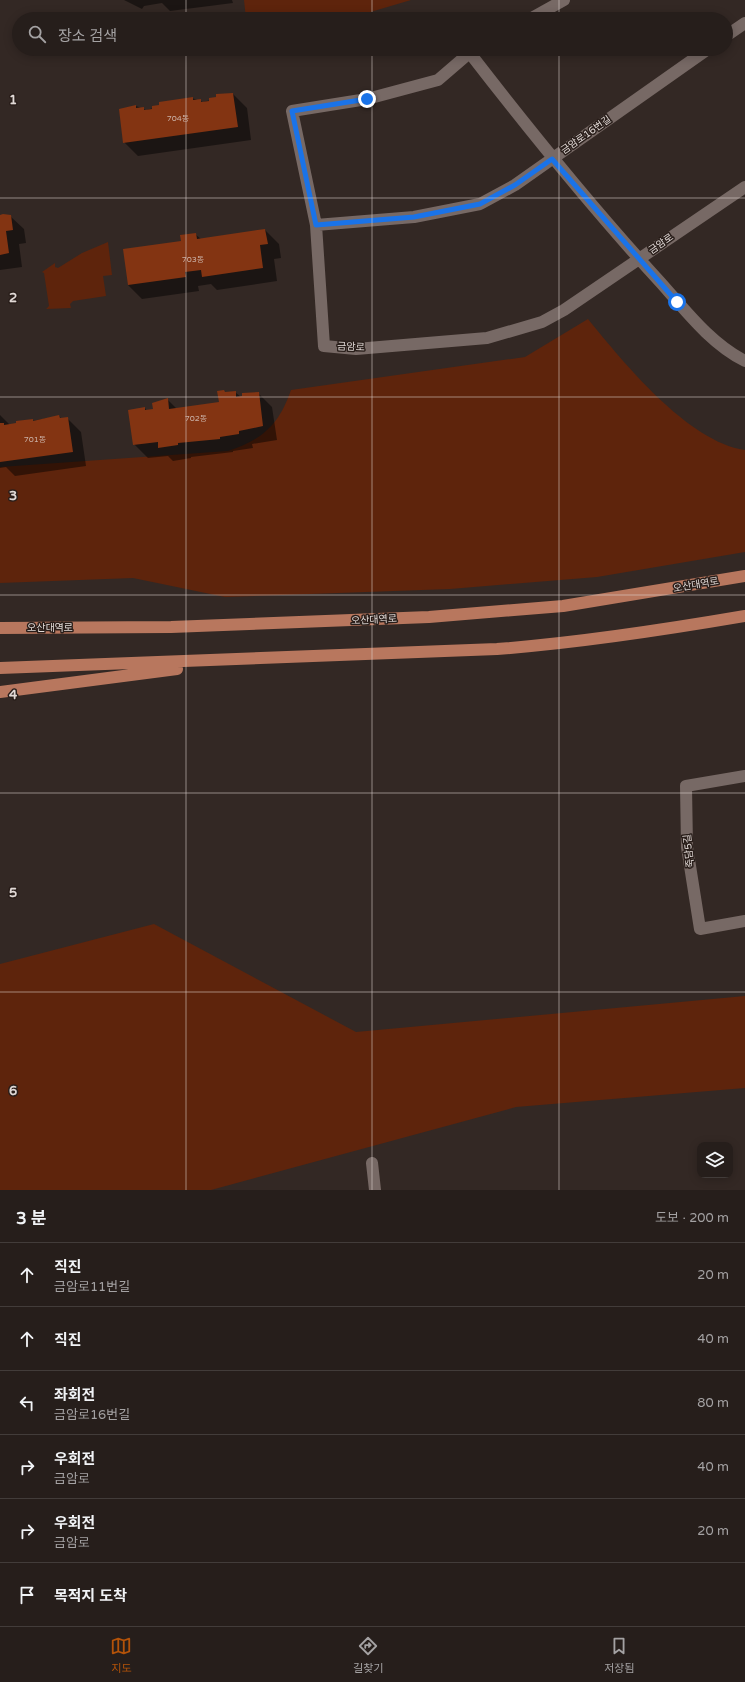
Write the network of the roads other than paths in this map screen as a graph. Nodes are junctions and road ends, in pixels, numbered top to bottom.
1 (564, 0) edge
2 (543, 12) edge
3 (745, 23) edge
4 (733, 31) edge
5 (465, 56) edge
6 (476, 56) edge
7 (698, 56) edge
8 (552, 159) junction
9 (745, 187) edge
10 (316, 225) junction
11 (639, 260) junction
12 (745, 361) edge
13 (745, 576) edge
14 (745, 616) edge
15 (0, 628) edge
16 (239, 660) junction
17 (0, 668) edge
18 (0, 692) edge
19 (745, 776) edge
20 (745, 921) edge
21 (372, 1163) dead end
22 (375, 1190) edge

1 - 2 street
3 - 4 street
5 - 10 street, 금암로
6 - 8 street
7 - 8 street, 금암로16번길
8 - 10 street, 금암로16번길
8 - 11 street
9 - 11 street, 금암로
10 - 11 street, 금암로
11 - 12 street
13 - 15 main road, 오산대역로
14 - 16 main road
16 - 17 main road
16 - 18 main road
19 - 20 street, 죽담5길
21 - 22 street

